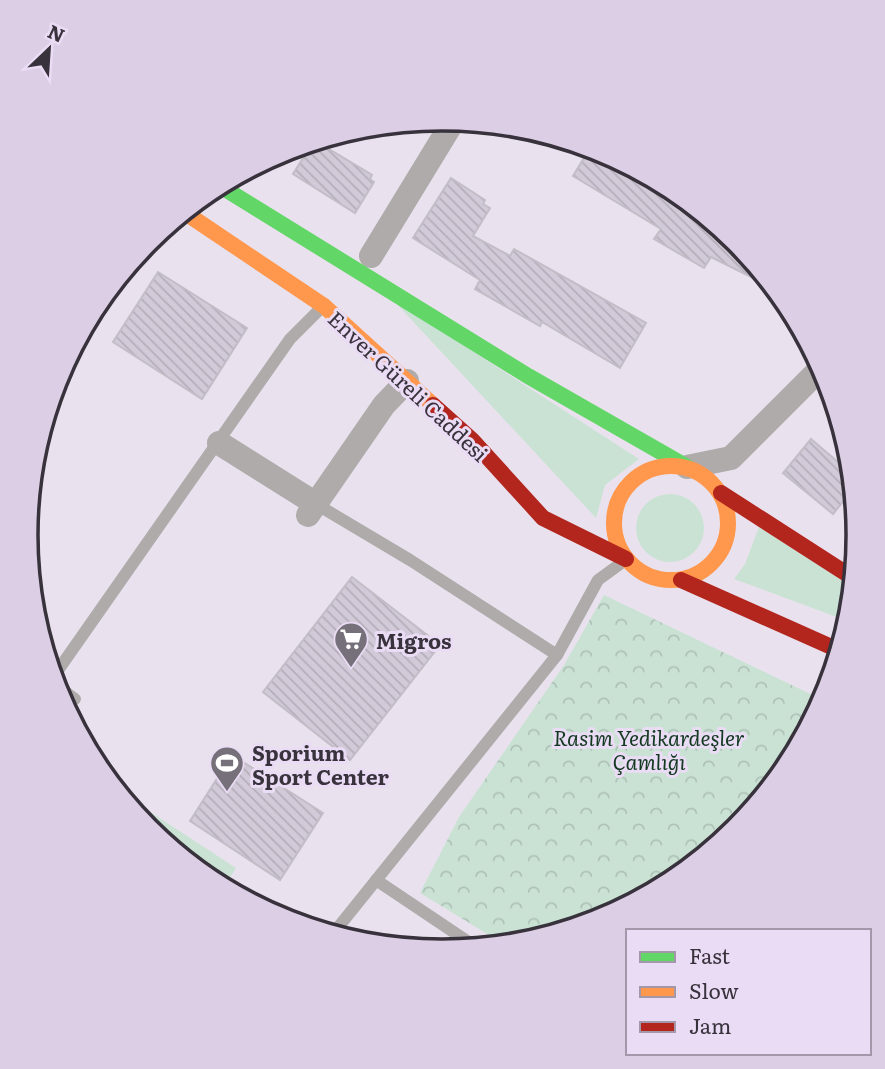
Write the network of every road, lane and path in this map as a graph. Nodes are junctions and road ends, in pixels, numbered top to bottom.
1 (447, 131) edge
2 (230, 192) edge
3 (192, 218) edge
4 (371, 257) dead end
5 (324, 306) junction
6 (814, 375) edge
7 (408, 381) junction
8 (219, 443) junction
9 (731, 458) junction
10 (687, 467) junction
11 (721, 493) junction
12 (312, 510) junction
13 (626, 559) junction
14 (845, 573) edge
15 (681, 580) junction
16 (831, 647) edge
17 (557, 655) junction
18 (61, 666) edge
19 (376, 880) junction
20 (339, 925) edge
21 (463, 938) edge

1 - 4 street
2 - 10 main road
3 - 5 main road, Enver Güreli Caddesi
5 - 7 main road, Enver Güreli Caddesi
5 - 8 lane
6 - 9 street
7 - 12 street
7 - 13 main road, Enver Güreli Caddesi
8 - 12 street
8 - 18 lane
9 - 10 street
9 - 11 street
10 - 11 main road
10 - 13 main road
11 - 14 main road
11 - 15 main road
12 - 17 lane
13 - 15 main road
13 - 17 lane
15 - 16 main road
17 - 19 lane
19 - 20 lane
19 - 21 lane

